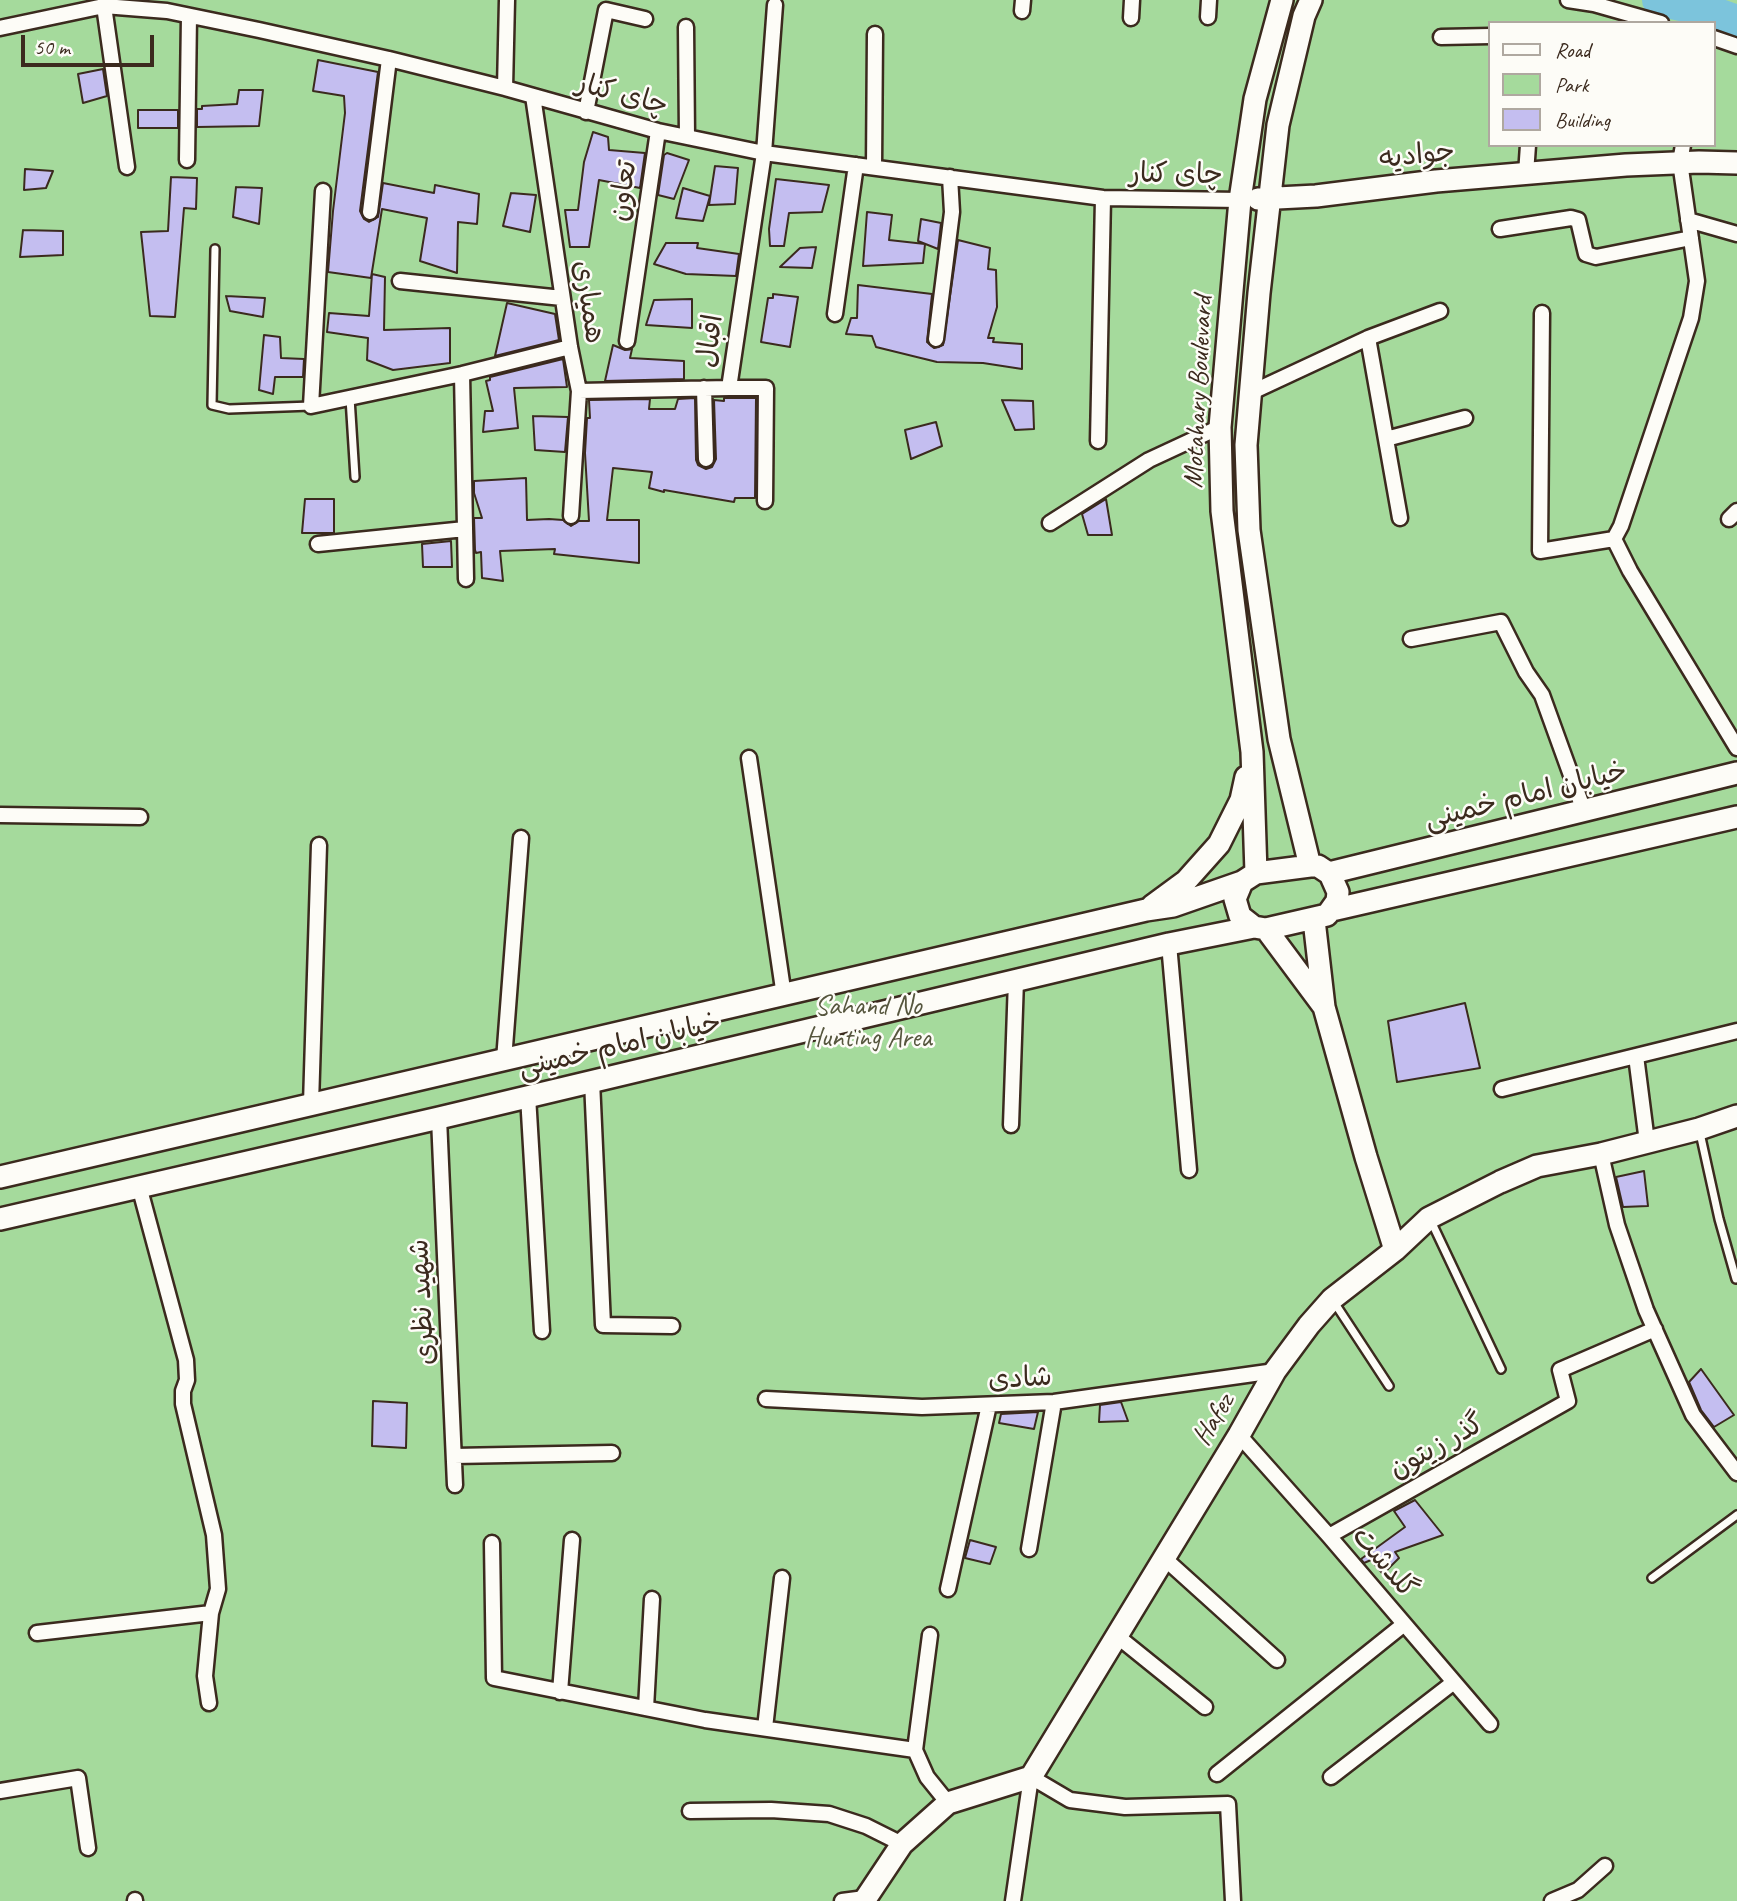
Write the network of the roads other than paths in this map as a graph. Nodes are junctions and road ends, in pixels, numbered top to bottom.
1 (507, 0) edge
2 (1132, 0) edge
3 (1209, 0) edge
4 (1282, 0) edge
5 (1311, 0) edge
6 (1568, 0) edge
7 (775, 5) dead end
8 (104, 6) junction
9 (189, 16) junction
10 (1208, 17) dead end
11 (1131, 18) dead end
12 (645, 19) dead end
13 (1654, 21) edge
14 (686, 26) dead end
15 (0, 28) edge
16 (875, 34) dead end
17 (1488, 36) edge
18 (1441, 37) dead end
19 (1716, 39) edge
20 (1737, 46) edge
21 (389, 59) junction
22 (505, 88) junction
23 (533, 96) junction
24 (586, 112) junction
25 (658, 131) junction
26 (687, 137) junction
27 (1528, 147) edge
28 (764, 153) junction
29 (1681, 154) edge
30 (187, 160) dead end
31 (1737, 163) edge
32 (856, 165) junction
33 (127, 167) dead end
34 (874, 167) junction
35 (1526, 174) junction
36 (950, 177) junction
37 (323, 191) dead end
38 (1271, 197) junction
39 (1103, 198) junction
40 (1240, 200) junction
41 (370, 212) dead end
42 (1688, 220) junction
43 (1500, 229) dead end
44 (1737, 234) edge
45 (1691, 238) junction
46 (215, 249) dead end
47 (400, 281) dead end
48 (562, 298) junction
49 (1440, 311) dead end
50 (1542, 313) dead end
51 (835, 314) dead end
52 (1368, 338) junction
53 (936, 339) dead end
54 (627, 341) dead end
55 (570, 347) junction
56 (462, 373) junction
57 (704, 388) junction
58 (729, 388) junction
59 (579, 391) junction
60 (1250, 393) junction
61 (350, 397) junction
62 (311, 406) junction
63 (1465, 418) dead end
64 (1220, 427) junction
65 (1386, 439) junction
66 (1098, 441) dead end
67 (706, 459) dead end
68 (355, 477) dead end
69 (765, 501) dead end
70 (571, 516) dead end
71 (1400, 517) dead end
72 (1051, 523) dead end
73 (465, 529) junction
74 (1614, 539) junction
75 (318, 544) dead end
76 (466, 579) dead end
77 (1411, 639) dead end
78 (1737, 748) edge
79 (1252, 752) junction
80 (749, 758) dead end
81 (1737, 773) edge
82 (1584, 811) junction
83 (0, 815) edge
84 (140, 817) dead end
85 (1737, 817) edge
86 (521, 838) dead end
87 (320, 845) dead end
88 (1320, 870) junction
89 (1249, 878) junction
90 (1146, 910) junction
91 (1323, 915) junction
92 (1260, 928) junction
93 (1169, 944) junction
94 (1016, 980) junction
95 (784, 996) junction
96 (1324, 1007) junction
97 (1737, 1031) edge
98 (1636, 1056) junction
99 (504, 1060) junction
100 (592, 1081) junction
101 (1502, 1088) dead end
102 (528, 1096) junction
103 (311, 1104) junction
104 (1737, 1116) edge
105 (439, 1118) junction
106 (1011, 1125) dead end
107 (1699, 1129) junction
108 (1647, 1142) junction
109 (1601, 1154) junction
110 (1189, 1170) dead end
111 (0, 1177) edge
112 (139, 1186) junction
113 (1429, 1218) junction
114 (0, 1219) edge
115 (1395, 1250) junction
116 (1736, 1279) edge
117 (1332, 1299) junction
118 (672, 1326) dead end
119 (1655, 1329) junction
120 (542, 1331) dead end
121 (1501, 1369) dead end
122 (1275, 1371) junction
123 (1390, 1386) dead end
124 (766, 1399) dead end
125 (1054, 1402) junction
126 (989, 1405) junction
127 (1239, 1435) junction
128 (612, 1453) dead end
129 (454, 1456) junction
130 (1737, 1473) edge
131 (455, 1485) dead end
132 (1737, 1515) edge
133 (1329, 1536) junction
134 (572, 1540) dead end
135 (492, 1543) dead end
136 (1029, 1549) dead end
137 (1164, 1558) junction
138 (782, 1578) dead end
139 (1652, 1578) dead end
140 (948, 1589) dead end
141 (652, 1599) dead end
142 (211, 1612) junction
143 (1403, 1625) junction
144 (37, 1633) dead end
145 (930, 1635) dead end
146 (1117, 1636) junction
147 (1277, 1660) dead end
148 (1454, 1682) junction
149 (560, 1692) junction
150 (209, 1703) dead end
151 (1205, 1707) dead end
152 (646, 1708) junction
153 (1490, 1724) dead end
154 (765, 1728) junction
155 (915, 1750) junction
156 (1217, 1774) dead end
157 (1031, 1777) junction
158 (1331, 1777) dead end
159 (0, 1791) edge
160 (948, 1803) junction
161 (690, 1811) dead end
162 (902, 1844) junction
163 (88, 1848) dead end
164 (1605, 1866) dead end
165 (865, 1900) edge
166 (842, 1901) edge
167 (1013, 1901) edge
168 (1233, 1901) edge
169 (1552, 1901) edge

1 - 22 street
2 - 11 street
3 - 10 street
4 - 40 main road, Motahary Boulevard
5 - 38 main road, Motahary Boulevard
6 - 13 street
7 - 28 street, اقبال
8 - 9 street, چای کنار
8 - 15 street, چای کنار
8 - 33 street
9 - 21 street, چای کنار
9 - 30 street
12 - 24 street
14 - 26 street
16 - 34 street
17 - 18 street
19 - 20 street
21 - 22 street, چای کنار
21 - 41 street
22 - 23 street, چای کنار
23 - 24 street, چای کنار
23 - 48 street, همیاری
24 - 25 street, چای کنار
25 - 26 street, چای کنار
25 - 54 street, تعاون
26 - 28 street, چای کنار
27 - 35 street
28 - 32 street, چای کنار
28 - 58 street, اقبال
29 - 31 main road, جوادیه
29 - 35 main road, جوادیه
29 - 42 street
32 - 34 street, چای کنار
32 - 51 street
34 - 36 street, چای کنار
35 - 38 main road, جوادیه
36 - 39 street, چای کنار
36 - 53 street
37 - 62 street
38 - 40 main road, جوادیه
38 - 60 main road, Motahary Boulevard
39 - 40 street, چای کنار
39 - 66 street
40 - 64 main road, Motahary Boulevard
42 - 44 street
42 - 45 street
43 - 45 street
45 - 74 street
46 - 62 lane
47 - 48 street
48 - 55 street, همیاری
49 - 52 street
50 - 74 street
52 - 60 street
52 - 65 street
55 - 56 street
55 - 59 street, همیاری
56 - 61 street
56 - 73 street
57 - 58 street, اقبال
57 - 59 street, اقبال
57 - 67 street
58 - 69 street
59 - 70 street, همیاری
60 - 88 main road, Motahary Boulevard
61 - 62 street
61 - 68 lane
63 - 65 street
64 - 72 street
64 - 79 main road, Motahary Boulevard
65 - 71 street
73 - 75 street
73 - 76 street
74 - 78 street
77 - 82 street
79 - 89 main road, Motahary Boulevard
79 - 90 main road
80 - 95 street
81 - 82 main road, خیابان امام خمینی
82 - 88 main road, خیابان امام خمینی
83 - 84 street
85 - 91 main road
86 - 99 street
87 - 103 street
88 - 89 main road, خیابان امام خمینی
88 - 91 main road, Motahary Boulevard
89 - 90 main road, خیابان امام خمینی
89 - 92 main road, Motahary Boulevard
90 - 95 main road, خیابان امام خمینی
91 - 92 main road, خیابان امام خمینی
91 - 96 main road, Motahary Boulevard
92 - 93 main road, خیابان امام خمینی
92 - 96 main road
93 - 94 main road, خیابان امام خمینی
93 - 110 street
94 - 100 main road, خیابان امام خمینی
94 - 106 street
95 - 99 main road, خیابان امام خمینی
96 - 115 main road
97 - 98 street
98 - 101 street
98 - 108 street
99 - 103 main road, خیابان امام خمینی
100 - 102 main road, خیابان امام خمینی
100 - 118 street
102 - 105 main road, خیابان امام خمینی
102 - 120 street
103 - 111 main road, خیابان امام خمینی
104 - 107 main road, Hafez
105 - 112 main road, خیابان امام خمینی
105 - 129 street, شهید نظری
107 - 108 main road, Hafez
107 - 116 lane
108 - 109 main road, Hafez
109 - 113 main road, Hafez
109 - 119 street
112 - 114 main road, خیابان امام خمینی
112 - 142 street
113 - 115 main road, Hafez
113 - 121 lane
115 - 117 main road, Hafez
117 - 122 main road, Hafez
117 - 123 lane
119 - 130 street
119 - 133 street, گذر زیتون
122 - 125 street, شادی
122 - 127 main road, Hafez
124 - 126 street, شادی
125 - 126 street, شادی
125 - 136 street
126 - 140 street
127 - 133 street, گلدشت
127 - 137 main road, Hafez
128 - 129 street
129 - 131 street, شهید نظری
132 - 139 lane
133 - 143 street, گلدشت
134 - 149 street
135 - 149 street
137 - 146 main road, Hafez
137 - 147 street
138 - 154 street
141 - 152 street
142 - 144 street
142 - 150 street
143 - 148 street, گلدشت
143 - 156 street
145 - 155 street
146 - 151 street
146 - 157 main road, Hafez
148 - 153 street, گلدشت
148 - 158 street
149 - 152 street
152 - 154 street
154 - 155 street
155 - 160 street
157 - 160 main road
157 - 167 street
157 - 168 street
159 - 163 street
160 - 162 main road
161 - 162 street
162 - 165 main road
164 - 169 street
165 - 166 street

